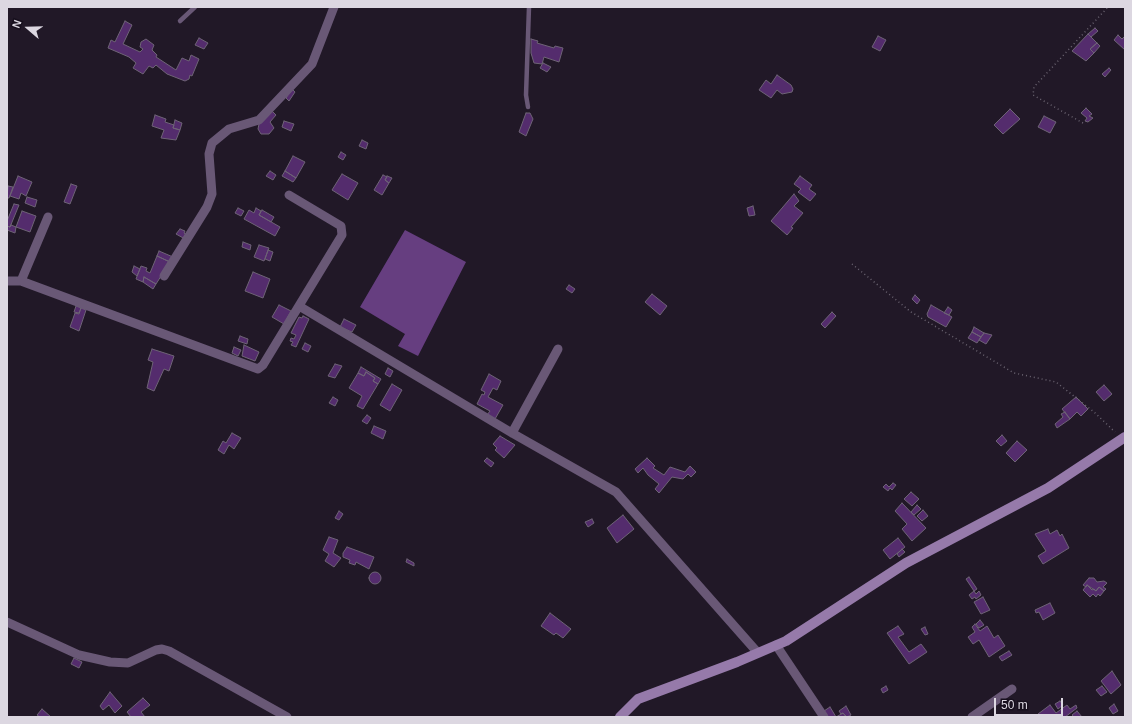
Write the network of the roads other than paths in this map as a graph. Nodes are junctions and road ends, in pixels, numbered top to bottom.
1 (195, 7) edge
2 (334, 7) edge
3 (529, 7) edge
4 (180, 21) dead end
5 (528, 107) dead end
6 (289, 195) dead end
7 (48, 216) dead end
8 (164, 276) dead end
9 (7, 281) edge
10 (21, 281) junction
11 (299, 306) junction
12 (558, 349) dead end
13 (512, 433) junction
14 (1123, 438) edge
15 (7, 622) edge
16 (776, 645) junction
17 (758, 653) junction
18 (1012, 689) dead end
19 (287, 717) edge
20 (620, 717) edge
21 (824, 717) edge
22 (972, 717) edge

1 - 4 lane
2 - 8 street
3 - 5 lane
6 - 11 street
7 - 10 street
9 - 10 street
10 - 11 street
11 - 13 street
12 - 13 street
13 - 17 street
14 - 16 street
15 - 19 street
16 - 17 street
16 - 21 street
17 - 20 street
18 - 22 street

